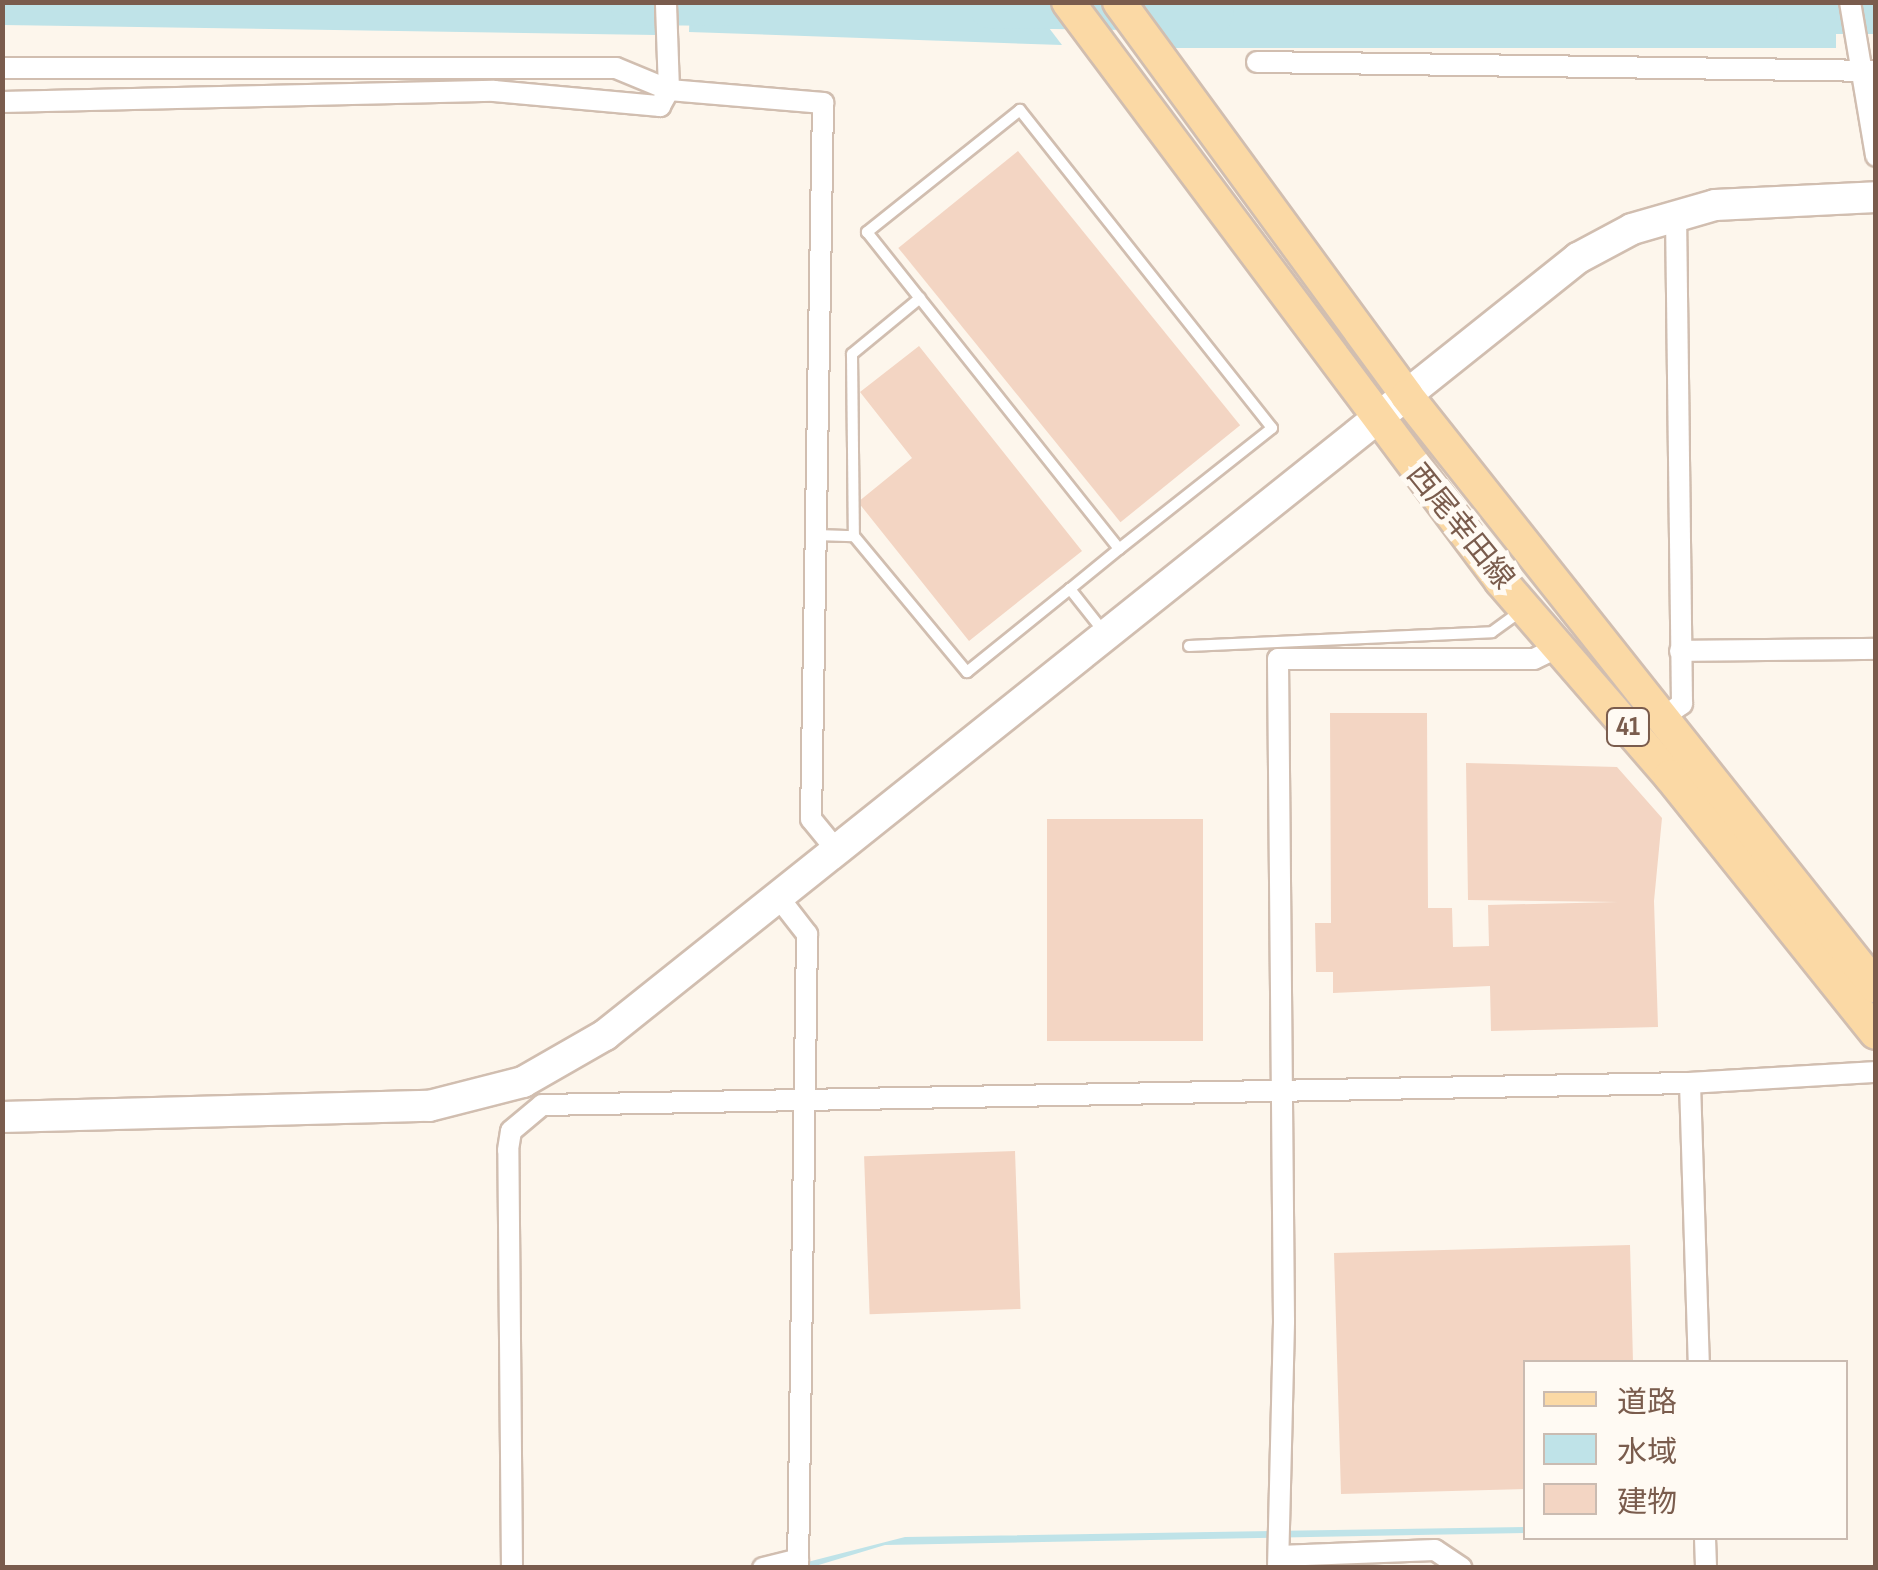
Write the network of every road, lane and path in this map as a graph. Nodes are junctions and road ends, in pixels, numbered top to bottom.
1 (666, 2) edge
2 (1068, 2) edge
3 (1119, 2) edge
4 (1850, 2) edge
5 (1257, 62) dead end
6 (2, 68) edge
7 (1864, 69) edge
8 (669, 90) junction
9 (2, 102) edge
10 (1873, 128) edge
11 (1876, 156) edge
12 (1876, 197) edge
13 (1676, 215) junction
14 (920, 298) junction
15 (1406, 396) junction
16 (1378, 422) junction
17 (813, 536) junction
18 (854, 536) junction
19 (1119, 550) junction
20 (1070, 588) junction
21 (1527, 608) junction
22 (1108, 637) junction
23 (1189, 646) dead end
24 (1559, 647) junction
25 (1876, 650) edge
26 (1680, 651) junction
27 (1661, 720) junction
28 (838, 852) junction
29 (780, 898) junction
30 (1876, 987) edge
31 (1876, 1033) edge
32 (1876, 1072) edge
33 (1690, 1083) junction
34 (1279, 1092) junction
35 (804, 1102) junction
36 (2, 1118) edge
37 (1699, 1360) edge
38 (1705, 1540) edge
39 (1279, 1562) edge
40 (798, 1563) edge
41 (512, 1568) edge
42 (763, 1568) edge
43 (1462, 1568) edge
44 (1706, 1568) edge

1 - 8 street
2 - 16 main road, 西尾幸田線 / 41
3 - 15 main road, 西尾幸田線 / 41
4 - 7 street
5 - 7 street
6 - 8 street
7 - 10 street
8 - 9 street
8 - 17 street
10 - 11 street
12 - 13 street
13 - 15 street
13 - 26 street
14 - 18 lane
14 - 19 lane
14 - 19 lane
15 - 16 street
15 - 27 main road, 西尾幸田線 / 41
16 - 21 main road, 西尾幸田線 / 41
16 - 22 street
17 - 18 lane
17 - 28 street
18 - 20 lane
19 - 20 lane
20 - 22 lane
21 - 23 lane
21 - 24 main road, 西尾幸田線 / 41
22 - 28 street
24 - 31 main road, 西尾幸田線 / 41
24 - 34 street
25 - 26 street
26 - 27 street
27 - 30 main road, 西尾幸田線 / 41
28 - 29 street
29 - 35 street
29 - 36 street
32 - 33 street
33 - 34 street
33 - 37 street
34 - 35 street
34 - 39 street
35 - 40 street
35 - 41 street
38 - 44 street
39 - 43 street
40 - 42 street

